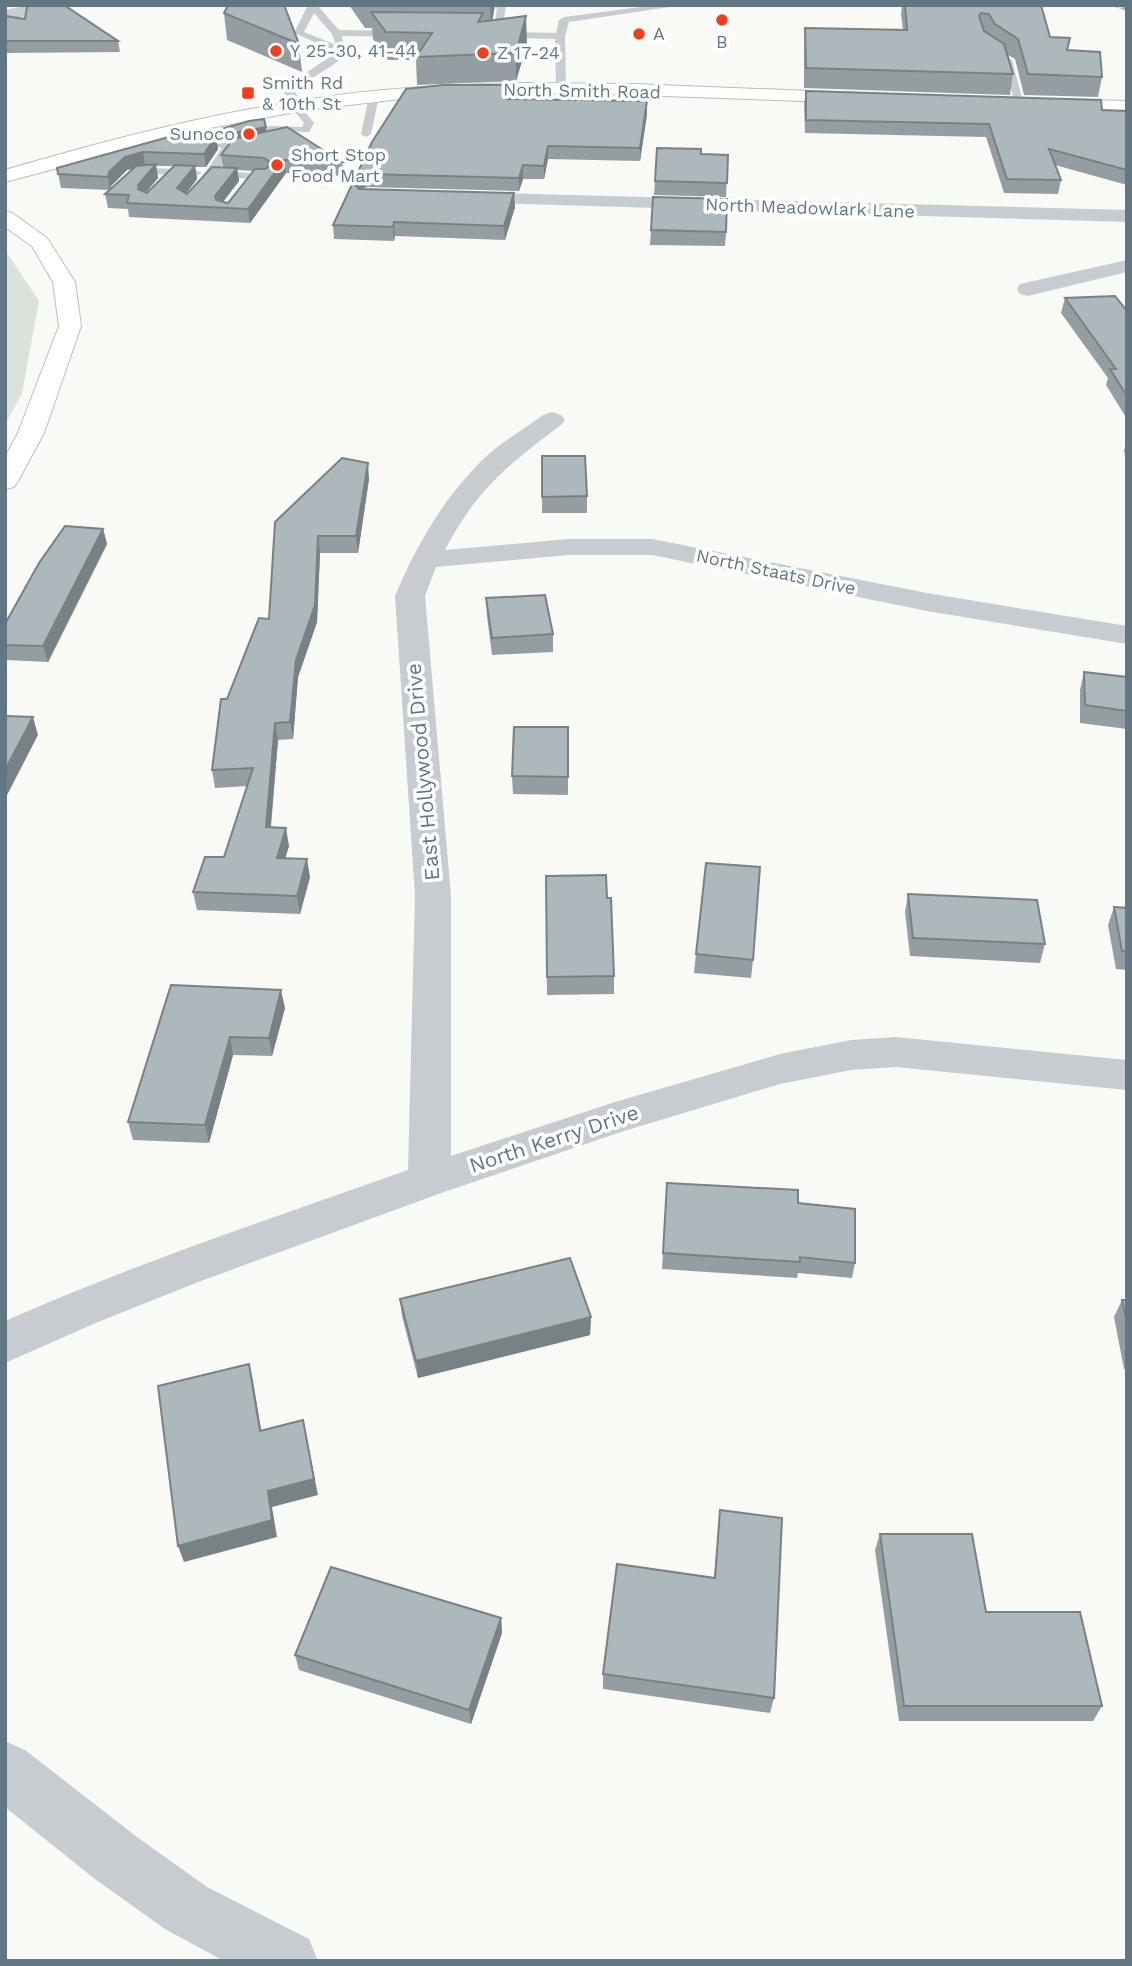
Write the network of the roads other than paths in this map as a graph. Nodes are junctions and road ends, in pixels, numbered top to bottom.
1 (43, 5) edge
2 (502, 5) edge
3 (566, 5) edge
4 (679, 5) edge
5 (312, 6) edge
6 (5, 15) edge
7 (564, 20) junction
8 (336, 33) junction
9 (417, 34) edge
10 (484, 35) edge
11 (497, 35) junction
12 (561, 36) junction
13 (986, 48) edge
14 (343, 51) junction
15 (561, 89) junction
16 (374, 96) junction
17 (871, 98) edge
18 (1013, 103) joint
19 (302, 104) junction
20 (1127, 106) edge
21 (174, 130) junction
22 (268, 134) edge
23 (366, 134) dead end
24 (5, 176) edge
25 (266, 177) edge
26 (206, 178) junction
27 (117, 191) edge
28 (448, 198) edge
29 (1127, 216) edge
30 (5, 217) edge
31 (1127, 266) edge
32 (1028, 289) dead end
33 (552, 420) dead end
34 (5, 481) edge
35 (423, 560) junction
36 (1127, 635) edge
37 (1127, 1075) edge
38 (429, 1180) junction
39 (5, 1343) edge
40 (5, 1770) edge
41 (288, 1961) edge

1 - 6 street
2 - 11 lane
3 - 7 lane
4 - 7 lane
5 - 8 lane
5 - 14 lane
7 - 12 lane
8 - 9 lane
8 - 14 lane
10 - 11 lane
11 - 12 lane
12 - 15 lane
13 - 18 lane
14 - 19 lane
15 - 16 main road, North Smith Road
15 - 17 main road, North Smith Road
16 - 19 main road, North Smith Road
16 - 23 lane
18 - 20 main road
19 - 21 main road, North Smith Road
19 - 22 lane
21 - 24 main road, North Smith Road
21 - 26 lane
25 - 26 lane
26 - 27 lane
28 - 29 street, North Meadowlark Lane
30 - 34 main road
31 - 32 street
33 - 35 street, East Hollywood Drive
35 - 36 street, North Staats Drive
35 - 38 street, East Hollywood Drive
37 - 38 street, North Kerry Drive
38 - 39 street, North Kerry Drive
40 - 41 street

